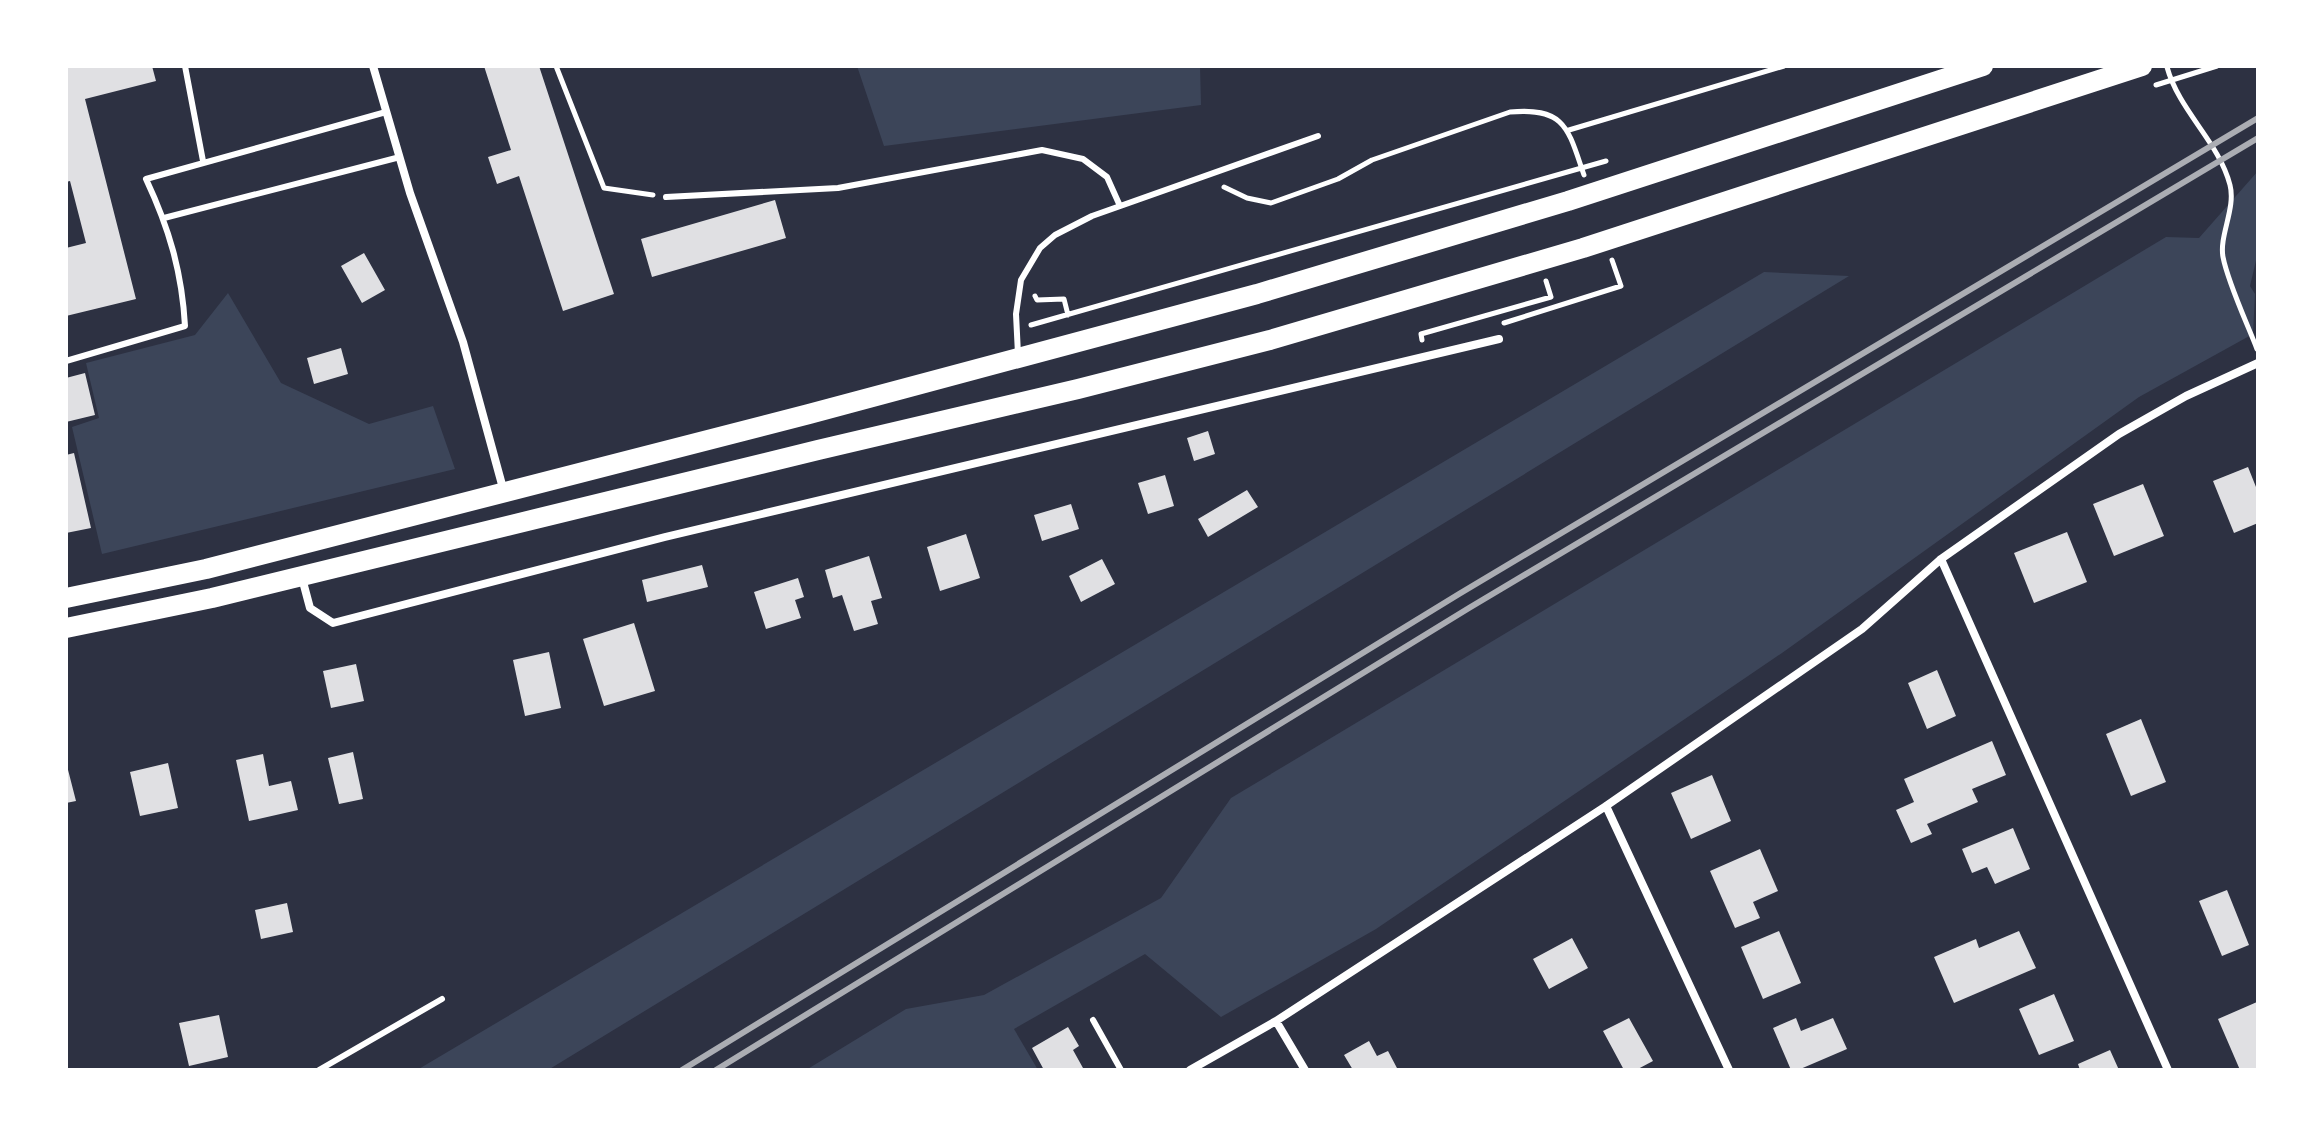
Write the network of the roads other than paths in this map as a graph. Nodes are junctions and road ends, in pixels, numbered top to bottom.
1 (185, 66) edge
2 (373, 66) edge
3 (1983, 66) edge
4 (2142, 66) edge
5 (386, 112) junction
6 (1318, 136) dead end
7 (400, 157) junction
8 (203, 161) junction
9 (666, 197) road end
10 (1120, 206) junction
11 (164, 218) junction
12 (1499, 339) dead end
13 (1018, 358) junction
14 (66, 361) edge
15 (2258, 363) edge
16 (504, 492) junction
17 (1941, 559) junction
18 (301, 576) junction
19 (66, 598) edge
20 (66, 628) edge
21 (1606, 806) junction
22 (442, 999) dead end
23 (1093, 1020) dead end
24 (1276, 1021) junction
25 (319, 1070) edge
26 (1121, 1070) edge
27 (1190, 1070) edge
28 (1305, 1070) edge
29 (1729, 1070) edge
30 (2168, 1070) edge

1 - 8 lane
2 - 5 street
3 - 13 main road
4 - 18 main road
5 - 7 street
5 - 8 lane
6 - 10 lane
7 - 11 lane
7 - 16 street
8 - 11 lane
9 - 10 lane
10 - 13 lane
11 - 14 lane
12 - 18 street
13 - 16 main road
15 - 17 street
16 - 19 main road
17 - 21 street
17 - 30 street
18 - 20 main road
21 - 24 street
21 - 29 street
22 - 25 lane
23 - 26 lane
24 - 27 street
24 - 28 street

